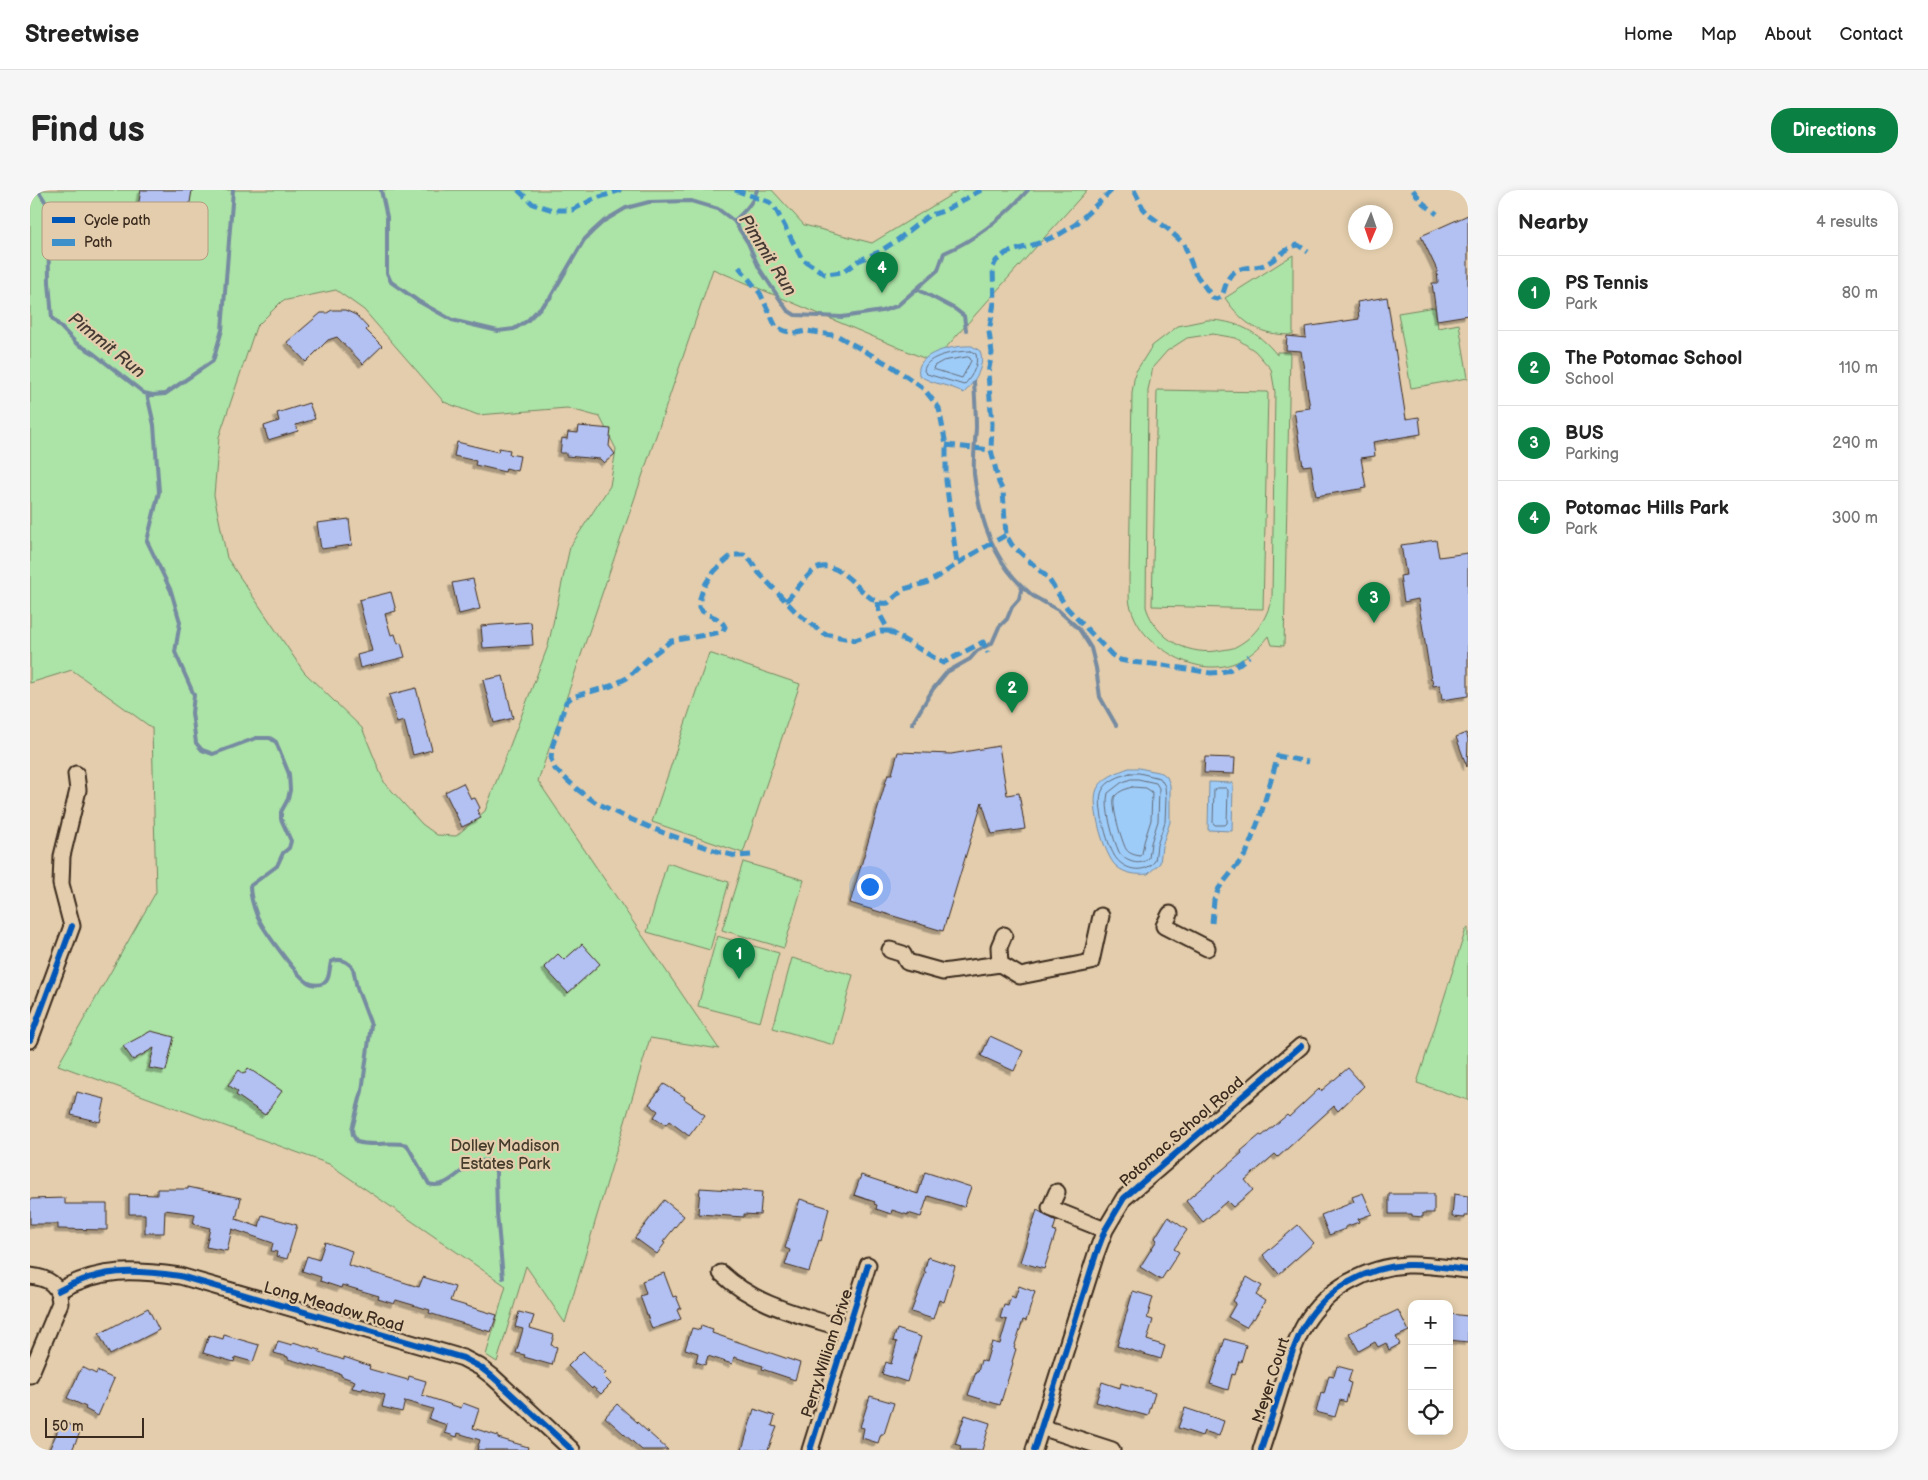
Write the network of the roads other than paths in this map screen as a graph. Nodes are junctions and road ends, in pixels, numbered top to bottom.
1 (76, 774) dead end
2 (1170, 914) dead end
3 (1101, 916) dead end
4 (1004, 935) dead end
5 (1206, 948) dead end
6 (890, 950) dead end
7 (1000, 964) junction
8 (30, 1040) edge
9 (1301, 1046) dead end
10 (1057, 1192) dead end
11 (1105, 1230) junction
12 (868, 1265) dead end
13 (1468, 1270) edge
14 (721, 1273) dead end
15 (30, 1276) edge
16 (58, 1291) junction
17 (848, 1330) junction
18 (30, 1375) edge
19 (1041, 1427) junction
20 (572, 1450) edge
21 (810, 1450) edge
22 (1034, 1450) edge
23 (1112, 1450) edge
24 (1261, 1450) edge

1 - 8 street
2 - 5 street
3 - 7 street
4 - 7 street
6 - 7 street
9 - 11 street, Potomac School Road
10 - 11 street
11 - 19 street, Potomac School Road
12 - 17 street, Perry William Drive
13 - 24 street, Meyer Court
14 - 17 street
15 - 16 street
16 - 18 street
16 - 20 street, Long Meadow Road
17 - 21 street, Perry William Drive
19 - 22 street, Potomac School Road
19 - 23 street

